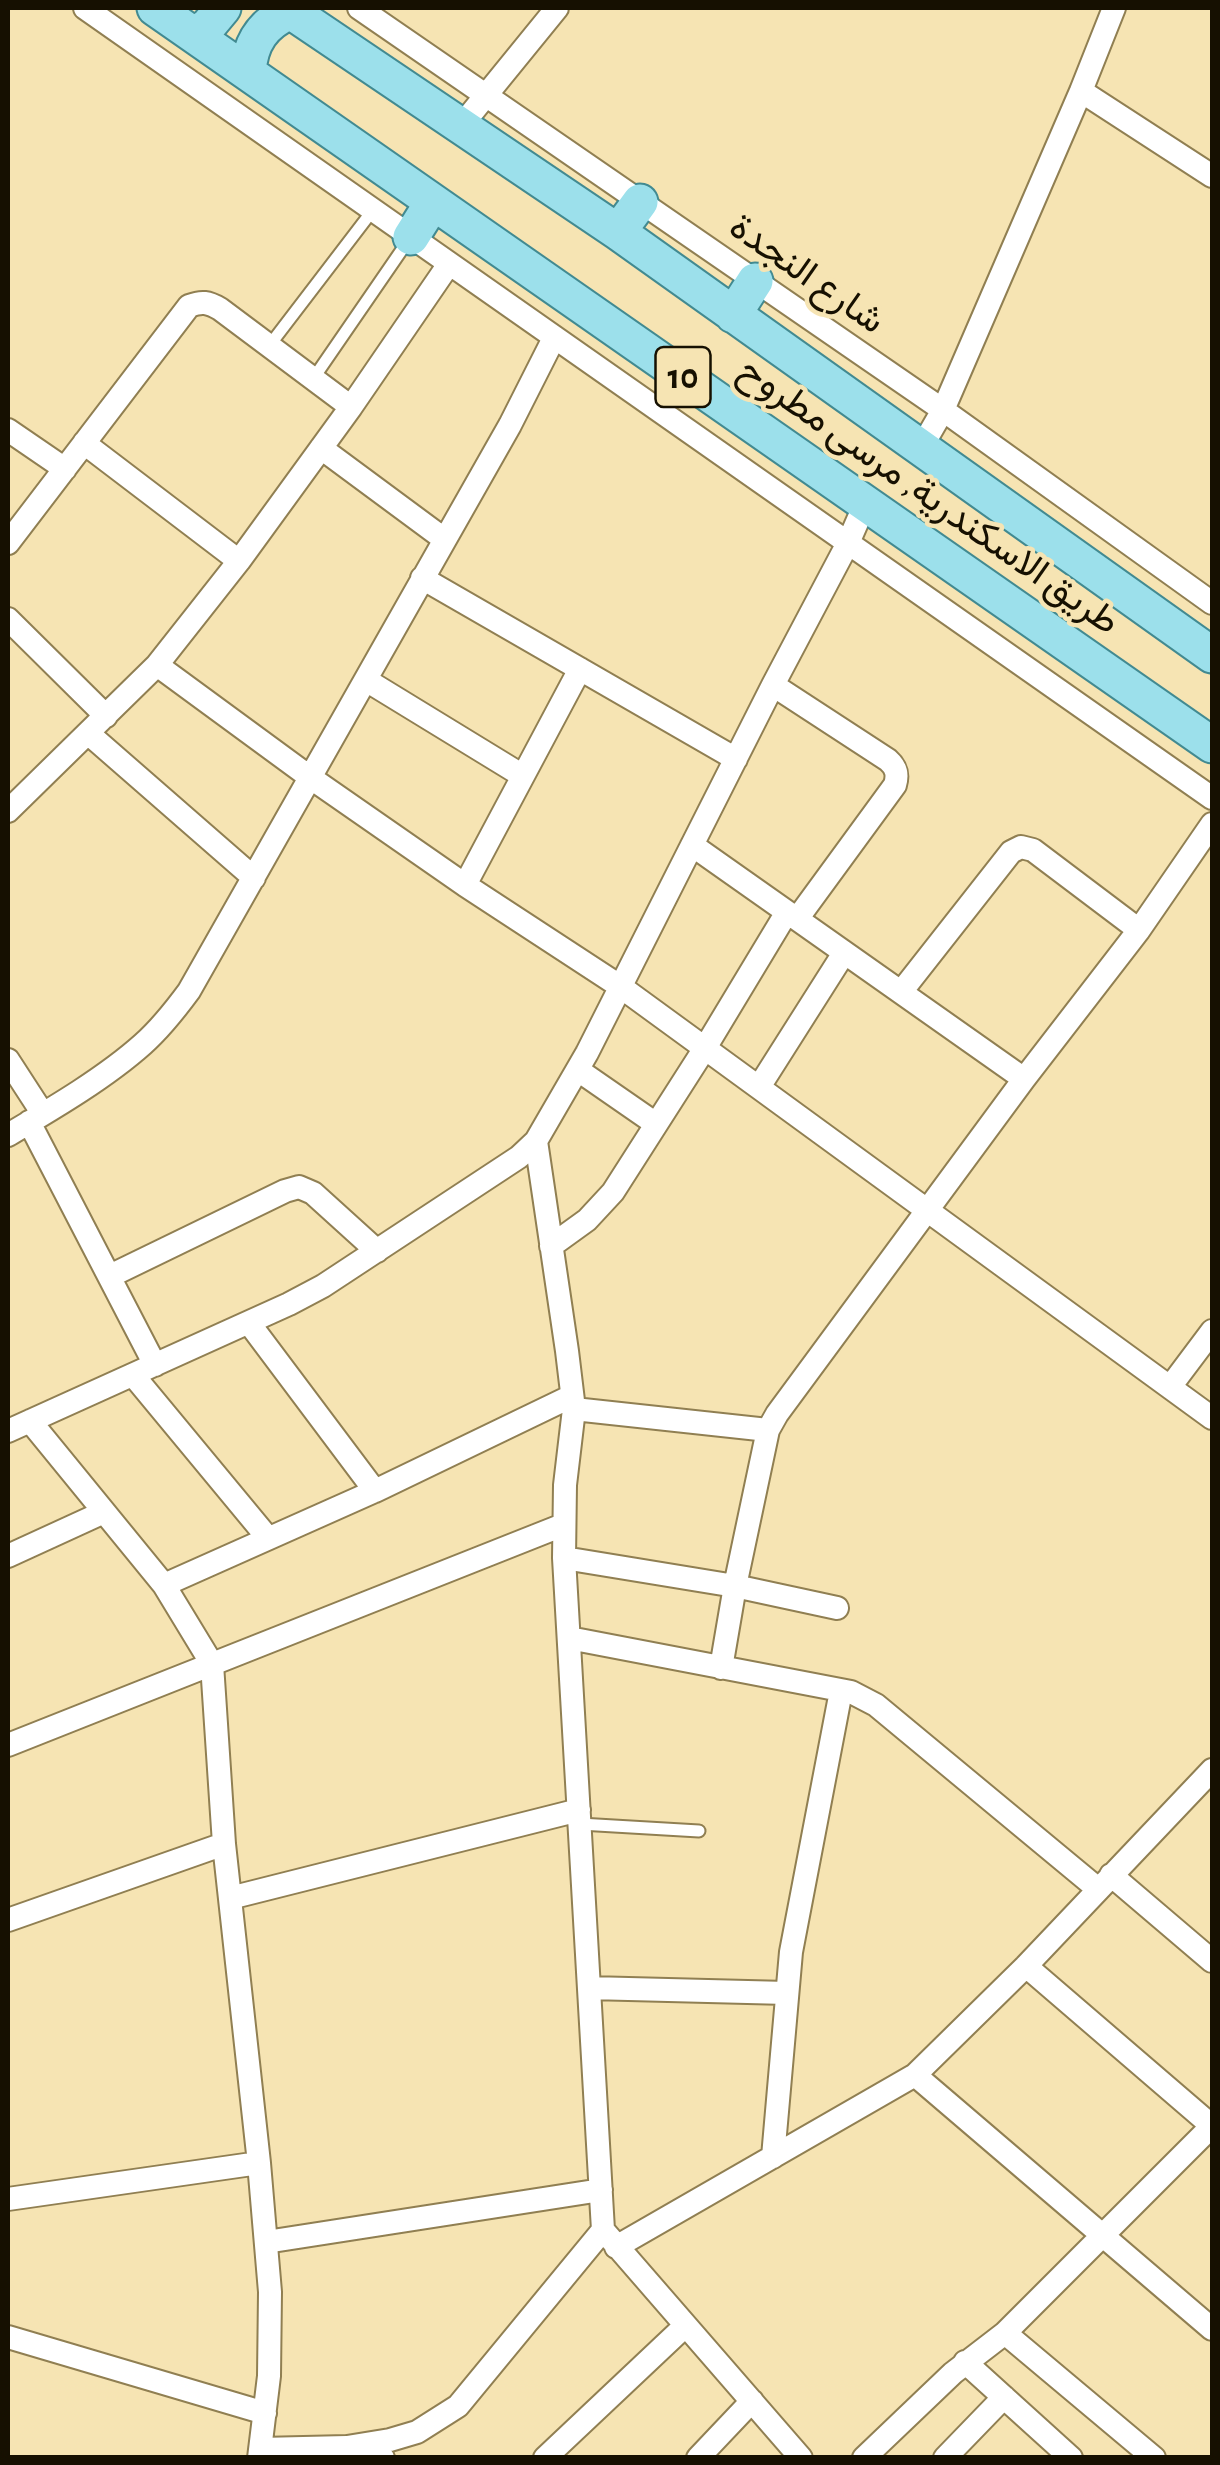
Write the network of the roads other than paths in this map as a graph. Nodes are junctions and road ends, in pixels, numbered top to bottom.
1 (84, 8) edge
2 (155, 8) edge
3 (223, 8) edge
4 (359, 8) edge
5 (557, 8) edge
6 (1114, 8) edge
7 (288, 9) edge
8 (196, 36) junction
9 (248, 72) junction
10 (1081, 91) junction
11 (486, 96) junction
12 (461, 126) junction
13 (1212, 176) edge
14 (433, 202) junction
15 (640, 202) junction
16 (373, 210) junction
17 (618, 232) junction
18 (410, 237) junction
19 (449, 264) junction
20 (755, 281) junction
21 (734, 315) junction
22 (554, 338) junction
23 (270, 346) junction
24 (314, 379) junction
25 (351, 407) junction
26 (943, 410) junction
27 (8, 430) edge
28 (84, 443) junction
29 (321, 448) junction
30 (921, 448) junction
31 (65, 469) junction
32 (865, 504) junction
33 (444, 539) junction
34 (848, 543) junction
35 (8, 544) edge
36 (239, 561) junction
37 (422, 578) junction
38 (1212, 603) edge
39 (1212, 612) edge
40 (13, 635) edge
41 (1204, 649) edge
42 (156, 665) junction
43 (580, 669) junction
44 (366, 680) junction
45 (773, 685) junction
46 (106, 716) junction
47 (88, 734) junction
48 (1212, 745) edge
49 (736, 759) junction
50 (523, 776) junction
51 (311, 778) junction
52 (1212, 798) edge
53 (8, 811) edge
54 (1212, 824) edge
55 (692, 845) junction
56 (254, 878) junction
57 (465, 885) junction
58 (792, 916) junction
59 (1139, 930) junction
60 (844, 953) junction
61 (622, 986) junction
62 (901, 992) junction
63 (705, 1048) junction
64 (8, 1060) edge
65 (578, 1070) junction
66 (1024, 1078) junction
67 (759, 1087) junction
68 (36, 1118) junction
69 (656, 1124) junction
70 (8, 1135) edge
71 (536, 1142) junction
72 (927, 1210) junction
73 (551, 1246) junction
74 (378, 1251) junction
75 (110, 1276) junction
76 (250, 1324) junction
77 (1212, 1331) edge
78 (144, 1370) junction
79 (1170, 1388) junction
80 (573, 1402) junction
81 (1212, 1418) edge
82 (30, 1421) junction
83 (768, 1430) junction
84 (8, 1431) edge
85 (375, 1491) junction
86 (104, 1512) junction
87 (564, 1525) junction
88 (268, 1538) junction
89 (8, 1556) edge
90 (564, 1558) junction
91 (164, 1586) junction
92 (735, 1586) junction
93 (837, 1608) dead end
94 (569, 1638) junction
95 (212, 1664) junction
96 (721, 1668) junction
97 (841, 1691) junction
98 (8, 1745) edge
99 (1212, 1770) edge
100 (580, 1817) junction
101 (699, 1831) dead end
102 (224, 1844) junction
103 (1104, 1882) junction
104 (230, 1898) junction
105 (8, 1920) edge
106 (1212, 1961) edge
107 (1026, 1966) junction
108 (589, 1988) junction
109 (787, 1993) junction
110 (915, 2075) junction
111 (1212, 2126) edge
112 (773, 2157) junction
113 (259, 2162) junction
114 (601, 2190) junction
115 (8, 2199) edge
116 (1104, 2236) junction
117 (610, 2238) junction
118 (266, 2242) junction
119 (685, 2326) junction
120 (1212, 2328) edge
121 (1005, 2333) junction
122 (8, 2336) edge
123 (965, 2362) junction
124 (1004, 2396) junction
125 (752, 2401) junction
126 (265, 2412) junction
127 (347, 2447) junction
128 (260, 2453) edge
129 (383, 2458) edge
130 (545, 2458) edge
131 (698, 2458) edge
132 (801, 2458) edge
133 (864, 2458) edge
134 (945, 2458) edge
135 (1071, 2458) edge
136 (1154, 2458) edge

1 - 16 street
2 - 8 main road, طريق الاسكندرية, مرسى مطروح / 10
3 - 8 main road
4 - 11 street, شارع النجدة
5 - 11 street
6 - 10 street
7 - 9 main road
7 - 12 main road, طريق الاسكندرية, مرسى مطروح / 10
8 - 9 main road, طريق الاسكندرية, مرسى مطروح / 10
9 - 14 main road, طريق الاسكندرية, مرسى مطروح / 10
10 - 13 street
10 - 26 street
11 - 12 street
11 - 15 street, شارع النجدة
12 - 17 main road, طريق الاسكندرية, مرسى مطروح / 10
14 - 18 main road
14 - 32 main road, طريق الاسكندرية, مرسى مطروح / 10
15 - 17 main road
15 - 20 street, شارع النجدة
16 - 18 street
16 - 23 lane
17 - 21 main road, طريق الاسكندرية, مرسى مطروح / 10
18 - 19 street
18 - 24 lane
19 - 22 street
19 - 25 street
20 - 21 main road
20 - 26 street, شارع النجدة
21 - 30 main road, طريق الاسكندرية, مرسى مطروح / 10
22 - 33 street
22 - 34 street
23 - 24 street
23 - 28 street
24 - 25 street
25 - 29 street
26 - 30 street
26 - 38 street, شارع النجدة
27 - 31 street
28 - 31 street
28 - 36 street
29 - 33 street
29 - 36 street
30 - 41 main road, طريق الاسكندرية, مرسى مطروح / 10
31 - 35 street
32 - 34 street
32 - 48 main road, طريق الاسكندرية, مرسى مطروح / 10
33 - 37 street
34 - 45 street
34 - 52 street
36 - 42 street
37 - 43 street
37 - 44 street
39 - 41 street
40 - 46 street
42 - 46 street
42 - 51 street
43 - 49 street
43 - 50 street
44 - 50 street
44 - 51 street
45 - 49 street
45 - 58 street
46 - 47 street
47 - 53 street
47 - 56 street
49 - 55 street
50 - 57 street
51 - 56 street
51 - 57 street
54 - 59 street
55 - 58 street
55 - 61 street
56 - 68 street
57 - 61 street
58 - 60 street
58 - 63 street
59 - 62 street
59 - 66 street
60 - 62 street
60 - 67 street
61 - 63 street
61 - 65 street
62 - 66 street
63 - 67 street
63 - 69 street
64 - 68 street
65 - 69 street
65 - 71 street
66 - 72 street
67 - 72 street
68 - 70 street
68 - 75 street
69 - 73 street
71 - 73 street
71 - 74 street
72 - 79 street
72 - 83 street
73 - 80 street
74 - 75 street
74 - 76 street
75 - 78 street
76 - 78 street
76 - 85 street
77 - 79 street
78 - 82 street
78 - 88 street
79 - 81 street
80 - 83 street
80 - 85 street
80 - 87 street
82 - 84 street
82 - 86 street
83 - 92 street
85 - 88 street
86 - 89 street
86 - 91 street
87 - 90 street
87 - 95 street
88 - 91 street
90 - 92 street
90 - 94 street
91 - 95 street
92 - 93 street
92 - 96 street
94 - 96 street
94 - 100 street
95 - 98 street
95 - 102 street
96 - 97 street
97 - 103 street
97 - 109 street
99 - 103 street
100 - 101 lane
100 - 104 street
100 - 108 street
102 - 104 street
102 - 105 street
103 - 106 street
103 - 107 street
104 - 113 street
107 - 110 street
107 - 111 street
108 - 109 street
108 - 114 street
109 - 112 street
110 - 112 street
110 - 116 street
111 - 116 street
112 - 117 street
113 - 115 street
113 - 118 street
114 - 117 street
114 - 118 street
116 - 120 street
116 - 121 street
117 - 119 street
117 - 127 street
118 - 126 street
119 - 125 street
119 - 130 street
121 - 123 street
121 - 136 street
122 - 126 street
123 - 124 street
123 - 133 street
124 - 134 street
124 - 135 street
125 - 131 street
125 - 132 street
126 - 128 street
127 - 128 street
127 - 129 street

